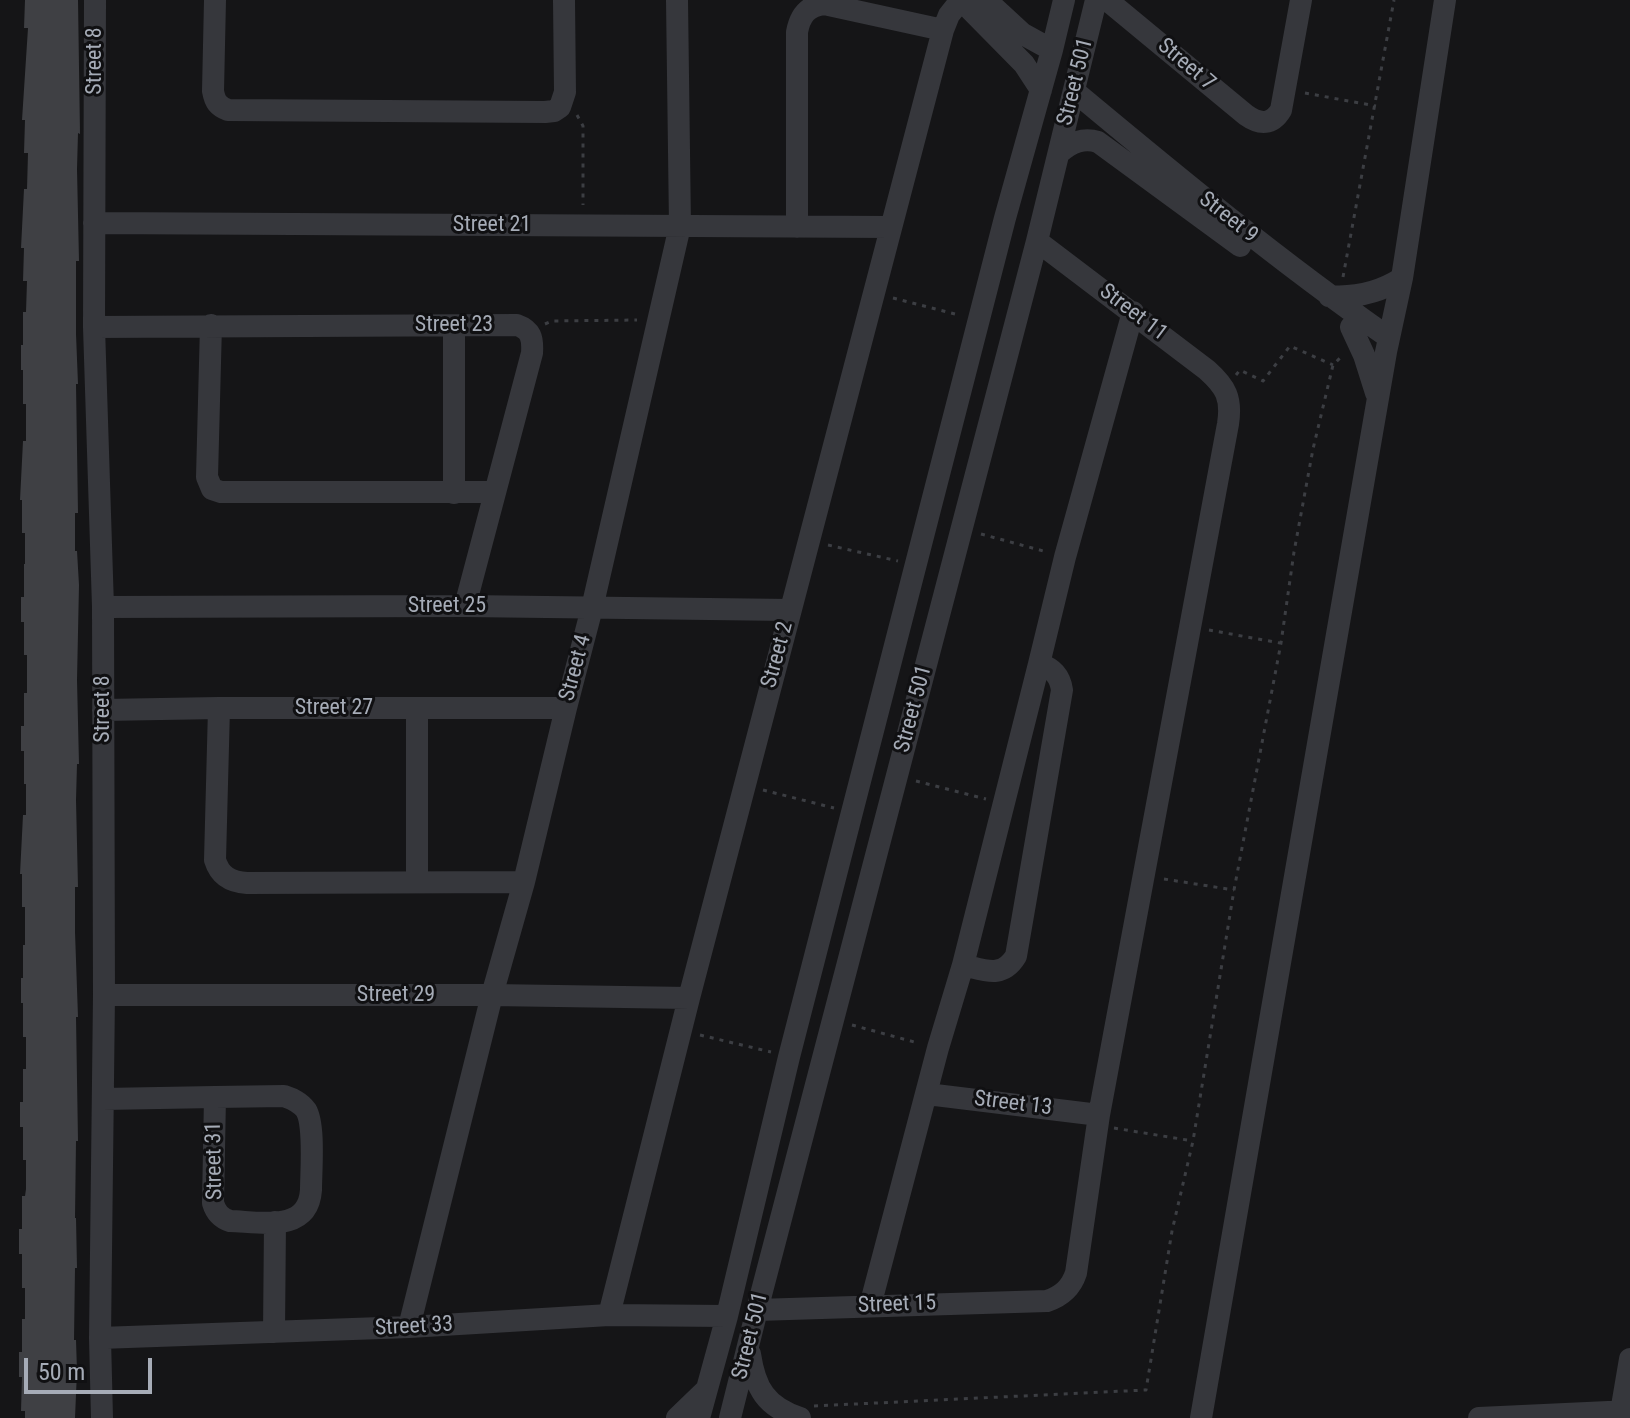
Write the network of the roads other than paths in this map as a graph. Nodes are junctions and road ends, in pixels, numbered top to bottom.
1 (95, 0) edge
2 (215, 0) edge
3 (564, 0) edge
4 (677, 0) edge
5 (961, 0) edge
6 (986, 0) edge
7 (1064, 0) edge
8 (1096, 0) edge
9 (1107, 0) edge
10 (1301, 0) edge
11 (1445, 0) edge
12 (943, 30) junction
13 (1052, 50) junction
14 (1041, 90) junction
15 (1074, 91) junction
16 (1059, 153) junction
17 (94, 223) junction
18 (680, 226) junction
19 (797, 227) junction
20 (891, 227) junction
21 (1037, 241) junction
22 (1402, 278) junction
23 (1334, 296) junction
24 (1133, 312) junction
25 (211, 325) junction
26 (454, 326) junction
27 (94, 327) junction
28 (1354, 334) junction
29 (1387, 344) junction
30 (1378, 400) junction
31 (495, 492) junction
32 (454, 493) junction
33 (465, 606) junction
34 (103, 607) junction
35 (592, 608) junction
36 (790, 610) junction
37 (1039, 664) junction
38 (219, 708) junction
39 (417, 708) junction
40 (566, 708) junction
41 (103, 710) junction
42 (417, 882) junction
43 (524, 882) junction
44 (963, 965) junction
45 (104, 995) junction
46 (492, 995) junction
47 (689, 998) junction
48 (927, 1094) junction
49 (215, 1097) junction
50 (103, 1099) junction
51 (1098, 1120) junction
52 (275, 1222) junction
53 (870, 1306) junction
54 (757, 1310) junction
55 (609, 1315) junction
56 (727, 1316) junction
57 (409, 1327) junction
58 (274, 1332) junction
59 (100, 1338) junction
60 (749, 1348) junction
61 (1630, 1359) edge
62 (709, 1388) junction
63 (1625, 1412) edge
64 (791, 1414) edge
65 (102, 1418) edge
66 (677, 1418) edge
67 (699, 1418) edge
68 (730, 1418) edge
69 (1201, 1418) edge
70 (1479, 1418) edge

1 - 17 street, Street 8
2 - 3 street
4 - 18 street, Street 4
5 - 12 street, Street 2
5 - 14 street
6 - 13 street
7 - 13 street, Street 501
8 - 15 street, Street 501
9 - 10 street, Street 7
11 - 22 street
12 - 19 street
12 - 20 street, Street 2
13 - 14 street, Street 501
14 - 56 street, Street 501
15 - 16 street, Street 501
15 - 23 street, Street 9
16 - 21 street, Street 501
16 - 28 street, Street 9
17 - 18 street, Street 21
17 - 27 street, Street 8
18 - 19 street, Street 21
18 - 35 street, Street 4
19 - 20 street, Street 21
20 - 36 street, Street 2
21 - 24 street, Street 11
21 - 54 street, Street 501
22 - 23 street
22 - 29 street
23 - 29 street, Street 9
24 - 37 street
24 - 51 street, Street 11
25 - 26 street, Street 23
25 - 27 street, Street 23
25 - 32 street
26 - 31 street, Street 23
26 - 32 street
27 - 34 street, Street 8
28 - 29 street, Street 9
28 - 30 street
29 - 30 street
30 - 69 street
31 - 32 street
31 - 33 street
33 - 34 street, Street 25
33 - 35 street, Street 25
34 - 41 street, Street 8
35 - 36 street, Street 25
35 - 40 street, Street 4
36 - 47 street, Street 2
37 - 44 street
37 - 44 street
38 - 39 street, Street 27
38 - 41 street, Street 27
38 - 42 street
39 - 40 street, Street 27
39 - 42 street
40 - 43 street, Street 4
41 - 45 street, Street 8
42 - 43 street
43 - 46 street, Street 4
44 - 48 street
45 - 46 street, Street 29
45 - 50 street, Street 8
46 - 47 street, Street 29
46 - 57 street, Street 4
47 - 55 street, Street 2
48 - 51 street, Street 13
48 - 53 street
49 - 50 street, Street 31
49 - 52 street, Street 31
49 - 52 street, Street 31
50 - 59 street, Street 8
51 - 53 street, Street 15
52 - 58 street
53 - 54 street, Street 15
54 - 60 street, Street 501
55 - 56 street, Street 33
55 - 57 street, Street 33
56 - 62 street, Street 501
57 - 58 street, Street 33
58 - 59 street, Street 33
59 - 65 street, Street 8
60 - 64 street
60 - 68 street, Street 501
61 - 63 street
62 - 66 street
62 - 67 street, Street 501
63 - 70 street

